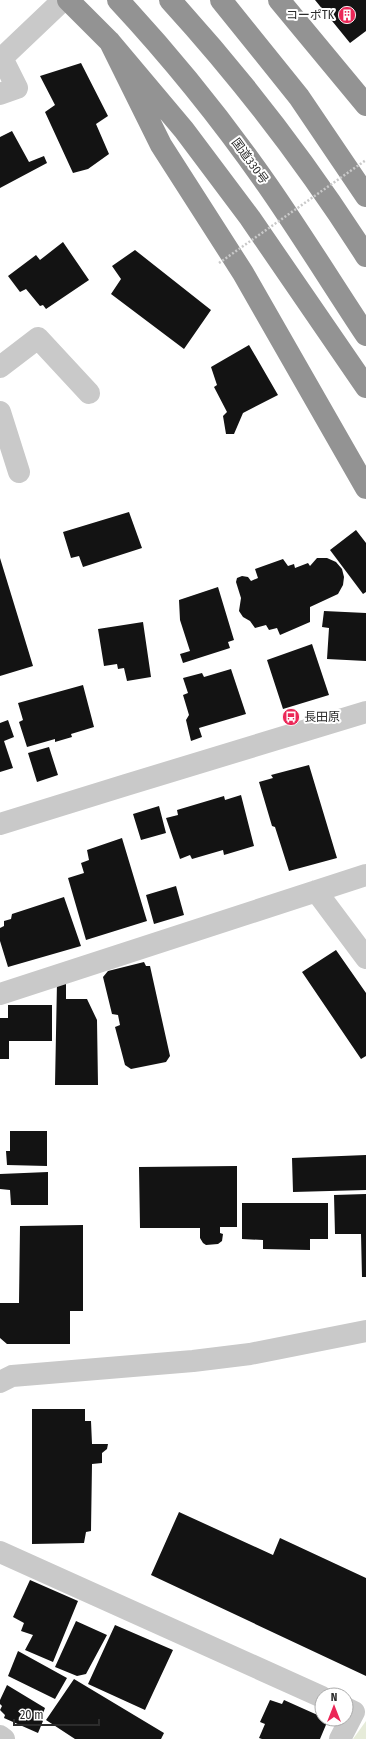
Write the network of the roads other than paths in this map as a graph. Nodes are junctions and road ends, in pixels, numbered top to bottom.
1 (63, 0) edge
2 (68, 0) edge
3 (118, 0) edge
4 (170, 0) edge
5 (221, 0) edge
6 (279, 0) edge
7 (110, 42) junction
8 (1, 56) edge
9 (0, 94) edge
10 (366, 105) edge
11 (366, 196) edge
12 (366, 256) edge
13 (366, 335) edge
14 (0, 367) edge
15 (366, 387) edge
16 (89, 393) dead end
17 (0, 412) edge
18 (19, 472) dead end
19 (366, 488) edge
20 (366, 712) edge
21 (0, 824) edge
22 (366, 875) edge
23 (316, 891) junction
24 (366, 958) edge
25 (0, 994) edge
26 (366, 1331) edge
27 (0, 1382) edge
28 (0, 1552) edge
29 (314, 1693) edge
30 (346, 1727) edge
31 (0, 1736) edge
32 (4, 1739) edge
33 (340, 1739) edge

1 - 8 street
2 - 7 highway
3 - 13 highway, 国道330号
4 - 12 highway
5 - 11 highway
6 - 10 highway
7 - 15 highway
7 - 19 highway
8 - 9 street
14 - 16 street
17 - 18 street
20 - 21 street
22 - 23 street
23 - 24 street
23 - 25 street
26 - 27 street
28 - 29 street
30 - 33 street
31 - 32 street

